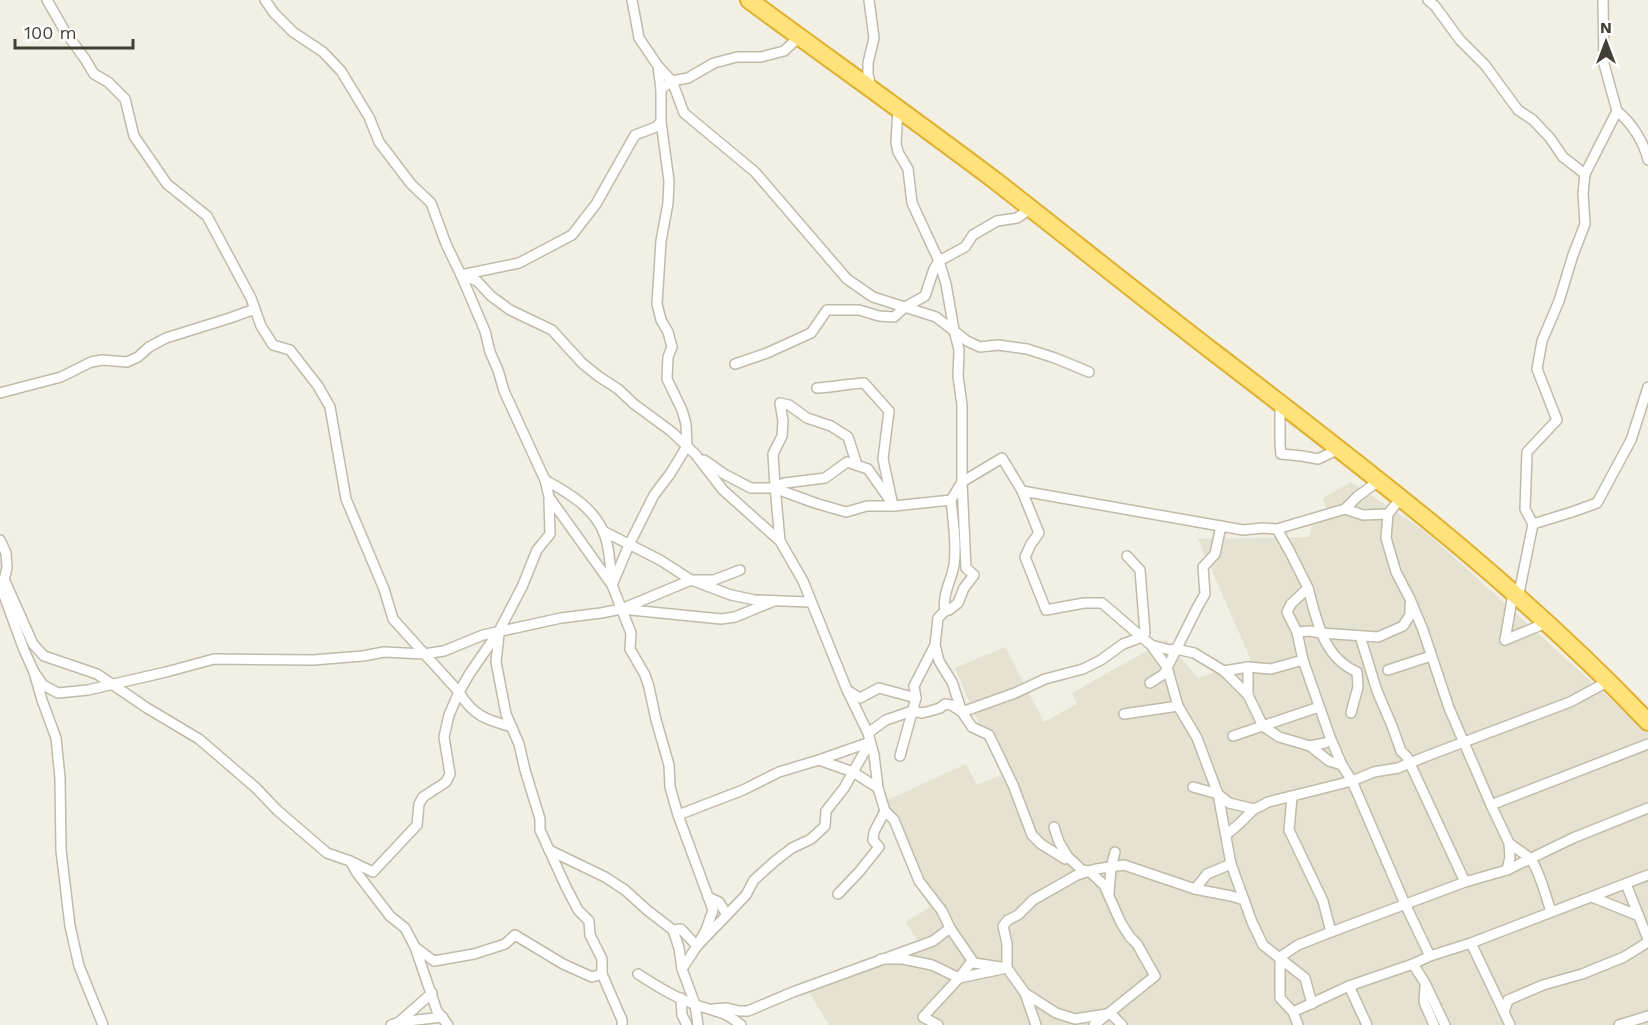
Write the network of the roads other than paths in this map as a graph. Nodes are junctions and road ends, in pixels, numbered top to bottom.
1 (47, 0) edge
2 (265, 0) edge
3 (632, 0) edge
4 (749, 0) edge
5 (869, 0) edge
6 (1428, 0) edge
7 (1603, 0) edge
8 (799, 37) junction
9 (658, 66) junction
10 (672, 81) junction
11 (661, 89) junction
12 (872, 90) junction
13 (898, 109) junction
14 (1617, 111) junction
15 (662, 122) junction
16 (1648, 160) edge
17 (1584, 174) junction
18 (1030, 209) junction
19 (939, 261) junction
20 (461, 275) junction
21 (905, 307) junction
22 (255, 309) junction
23 (954, 330) junction
24 (735, 364) dead end
25 (1089, 372) dead end
26 (1648, 387) edge
27 (816, 388) dead end
28 (0, 393) edge
29 (1280, 404) junction
30 (687, 447) junction
31 (1339, 449) junction
32 (696, 455) junction
33 (857, 465) junction
34 (545, 480) junction
35 (1380, 480) junction
36 (962, 482) junction
37 (774, 487) junction
38 (1022, 491) junction
39 (549, 497) junction
40 (1401, 498) junction
41 (951, 500) junction
42 (894, 506) junction
43 (1345, 509) junction
44 (1388, 514) junction
45 (1533, 524) junction
46 (1221, 526) junction
47 (1277, 529) junction
48 (603, 531) junction
49 (0, 540) edge
50 (780, 541) junction
51 (629, 545) junction
52 (1127, 556) dead end
53 (740, 570) dead end
54 (4, 579) junction
55 (691, 579) junction
56 (612, 585) junction
57 (1308, 588) junction
58 (1515, 596) junction
59 (1410, 599) junction
60 (774, 601) junction
61 (810, 602) junction
62 (621, 609) junction
63 (945, 611) junction
64 (1546, 623) junction
65 (499, 631) junction
66 (1297, 633) junction
67 (1321, 633) junction
68 (1360, 636) junction
69 (1142, 637) junction
70 (935, 645) junction
71 (1151, 645) junction
72 (1176, 649) junction
73 (424, 654) junction
74 (1431, 656) junction
75 (1303, 660) junction
76 (1167, 667) junction
77 (1248, 667) junction
78 (1388, 670) dead end
79 (1224, 671) junction
80 (34, 672) junction
81 (1609, 681) junction
82 (1150, 683) dead end
83 (112, 684) junction
84 (848, 690) junction
85 (459, 692) junction
86 (1248, 695) junction
87 (916, 698) junction
88 (1178, 706) junction
89 (1319, 707) junction
90 (912, 711) junction
91 (962, 712) junction
92 (1351, 712) dead end
93 (1124, 714) dead end
94 (1648, 722) edge
95 (1263, 726) junction
96 (512, 727) junction
97 (1233, 736) dead end
98 (869, 738) junction
99 (1327, 740) junction
100 (1464, 742) junction
101 (1648, 744) edge
102 (1310, 746) junction
103 (1320, 753) junction
104 (900, 756) dead end
105 (819, 760) junction
106 (1409, 763) junction
107 (1342, 765) junction
108 (853, 772) junction
109 (1352, 782) junction
110 (1193, 787) dead end
111 (878, 788) junction
112 (1218, 794) junction
113 (1292, 797) junction
114 (1491, 805) junction
115 (1254, 808) junction
116 (1648, 808) edge
117 (885, 811) junction
118 (678, 815) junction
119 (1054, 827) dead end
120 (1226, 835) junction
121 (1509, 843) junction
122 (549, 850) junction
123 (1068, 857) junction
124 (1531, 859) junction
125 (350, 861) junction
126 (1231, 864) junction
127 (1125, 865) junction
128 (1111, 868) junction
129 (1507, 870) junction
130 (1089, 871) junction
131 (1648, 875) edge
132 (1466, 882) junction
133 (1626, 884) junction
134 (1195, 889) junction
135 (838, 894) dead end
136 (708, 897) junction
137 (1592, 897) junction
138 (1109, 899) junction
139 (1244, 900) junction
140 (1405, 904) junction
141 (1551, 911) junction
142 (727, 915) junction
143 (1639, 916) junction
144 (950, 928) junction
145 (673, 930) junction
146 (1331, 932) junction
147 (1648, 940) edge
148 (1470, 943) junction
149 (698, 946) junction
150 (415, 947) junction
151 (1430, 956) junction
152 (1280, 957) junction
153 (881, 958) junction
154 (972, 961) junction
155 (1413, 964) junction
156 (1007, 968) junction
157 (682, 969) junction
158 (602, 974) junction
159 (638, 974) dead end
160 (959, 978) junction
161 (1425, 984) junction
162 (1349, 986) junction
163 (432, 993) junction
164 (1025, 993) junction
165 (681, 998) junction
166 (695, 1004) junction
167 (1312, 1005) junction
168 (712, 1009) junction
169 (1293, 1012) junction
170 (1504, 1012) junction
171 (1110, 1013) junction
172 (1648, 1016) edge
173 (682, 1020) edge
174 (445, 1021) edge
175 (622, 1022) edge
176 (395, 1023) edge
177 (103, 1025) edge
178 (632, 1025) edge
179 (687, 1025) edge
180 (698, 1025) edge
181 (741, 1025) edge
182 (938, 1025) edge
183 (1036, 1025) edge
184 (1094, 1025) edge
185 (1122, 1025) edge
186 (1298, 1025) edge
187 (1367, 1025) edge
188 (1434, 1025) edge
189 (1445, 1025) edge
190 (1510, 1025) edge
191 (1619, 1025) edge

1 - 22 street
2 - 20 street
3 - 9 street
4 - 8 highway
5 - 12 street
6 - 17 street
7 - 14 street
8 - 10 street
8 - 12 highway
9 - 10 street
9 - 11 street
10 - 11 street
10 - 21 street
11 - 15 street
12 - 13 highway
13 - 18 highway
13 - 19 street
14 - 16 street
14 - 17 street
15 - 20 street
15 - 30 street
17 - 45 street
18 - 19 street
18 - 29 highway
19 - 21 street
19 - 23 street
20 - 30 street
20 - 34 street
21 - 23 street
21 - 24 street
22 - 28 street
22 - 73 street
23 - 25 street
23 - 36 street
26 - 45 street
27 - 42 street
29 - 31 highway
29 - 31 street
30 - 32 street
30 - 51 street
31 - 35 highway
32 - 37 street
32 - 50 street
33 - 37 street
33 - 37 street
33 - 42 street
34 - 39 street
34 - 48 street
35 - 40 highway
35 - 43 street
36 - 38 street
36 - 41 street
36 - 63 street
37 - 42 street
37 - 50 street
38 - 46 street
38 - 69 street
39 - 56 street
39 - 65 street
40 - 44 street
40 - 58 highway
41 - 42 street
41 - 63 street
43 - 44 street
43 - 47 street
44 - 59 street
45 - 58 street
46 - 47 street
46 - 72 street
47 - 57 street
48 - 51 street
48 - 56 street
49 - 54 street
50 - 61 street
51 - 55 street
51 - 56 street
52 - 69 street
53 - 55 street
54 - 80 street
54 - 83 street
55 - 60 street
55 - 62 street
56 - 62 street
57 - 66 street
57 - 67 street
58 - 64 highway
58 - 64 street
59 - 68 street
59 - 74 street
60 - 61 street
60 - 62 street
61 - 84 street
62 - 65 street
62 - 118 street
63 - 70 street
64 - 81 highway
65 - 73 street
65 - 85 street
65 - 96 street
66 - 67 street
66 - 75 street
67 - 68 street
67 - 92 street
68 - 106 street
69 - 71 street
69 - 91 street
70 - 87 street
70 - 91 street
71 - 72 street
71 - 76 street
72 - 76 street
72 - 79 street
73 - 83 street
73 - 85 street
74 - 78 street
74 - 100 street
75 - 77 street
75 - 89 street
76 - 82 street
76 - 88 street
77 - 79 street
77 - 86 street
79 - 86 street
80 - 83 street
80 - 177 street
81 - 94 highway
81 - 100 street
83 - 125 street
84 - 87 street
84 - 98 street
85 - 96 street
85 - 125 street
86 - 95 street
87 - 90 street
88 - 93 street
88 - 112 street
89 - 95 street
89 - 99 street
90 - 91 street
90 - 98 street
90 - 104 street
91 - 123 street
95 - 97 street
95 - 102 street
96 - 122 street
98 - 105 street
98 - 108 street
98 - 111 street
99 - 102 street
99 - 103 street
99 - 107 street
100 - 106 street
100 - 114 street
101 - 114 street
102 - 103 street
103 - 107 street
105 - 108 street
105 - 118 street
106 - 109 street
106 - 132 street
107 - 109 street
108 - 111 street
108 - 142 street
109 - 113 street
109 - 140 street
110 - 112 street
111 - 117 street
112 - 115 street
112 - 120 street
113 - 115 street
113 - 146 street
114 - 121 street
115 - 120 street
116 - 124 street
117 - 135 street
117 - 144 street
118 - 136 street
119 - 123 street
120 - 126 street
121 - 124 street
121 - 129 street
122 - 145 street
122 - 158 street
123 - 130 street
124 - 129 street
124 - 141 street
125 - 150 street
126 - 134 street
126 - 139 street
127 - 128 street
127 - 128 street
127 - 134 street
128 - 130 street
128 - 138 street
129 - 132 street
130 - 138 street
130 - 156 street
131 - 133 street
132 - 140 street
133 - 137 street
133 - 143 street
134 - 139 street
136 - 142 street
136 - 149 street
137 - 141 street
137 - 143 street
138 - 171 street
139 - 152 street
140 - 146 street
140 - 151 street
141 - 148 street
142 - 149 street
143 - 147 street
144 - 153 street
144 - 154 street
145 - 149 street
145 - 157 street
146 - 152 street
147 - 170 street
148 - 151 street
148 - 170 street
149 - 157 street
150 - 158 street
150 - 163 street
151 - 155 street
152 - 167 street
152 - 169 street
153 - 160 street
153 - 168 street
154 - 156 street
154 - 160 street
155 - 161 street
155 - 162 street
156 - 160 street
156 - 164 street
157 - 166 street
158 - 175 street
159 - 165 street
160 - 182 street
161 - 188 street
161 - 189 street
162 - 167 street
162 - 187 street
163 - 174 street
163 - 176 street
164 - 171 street
164 - 183 street
165 - 166 street
165 - 173 street
166 - 168 street
166 - 180 street
167 - 169 street
168 - 181 street
169 - 186 street
170 - 190 street
171 - 184 street
171 - 185 street
172 - 191 street
173 - 179 street
174 - 176 street
175 - 178 street

